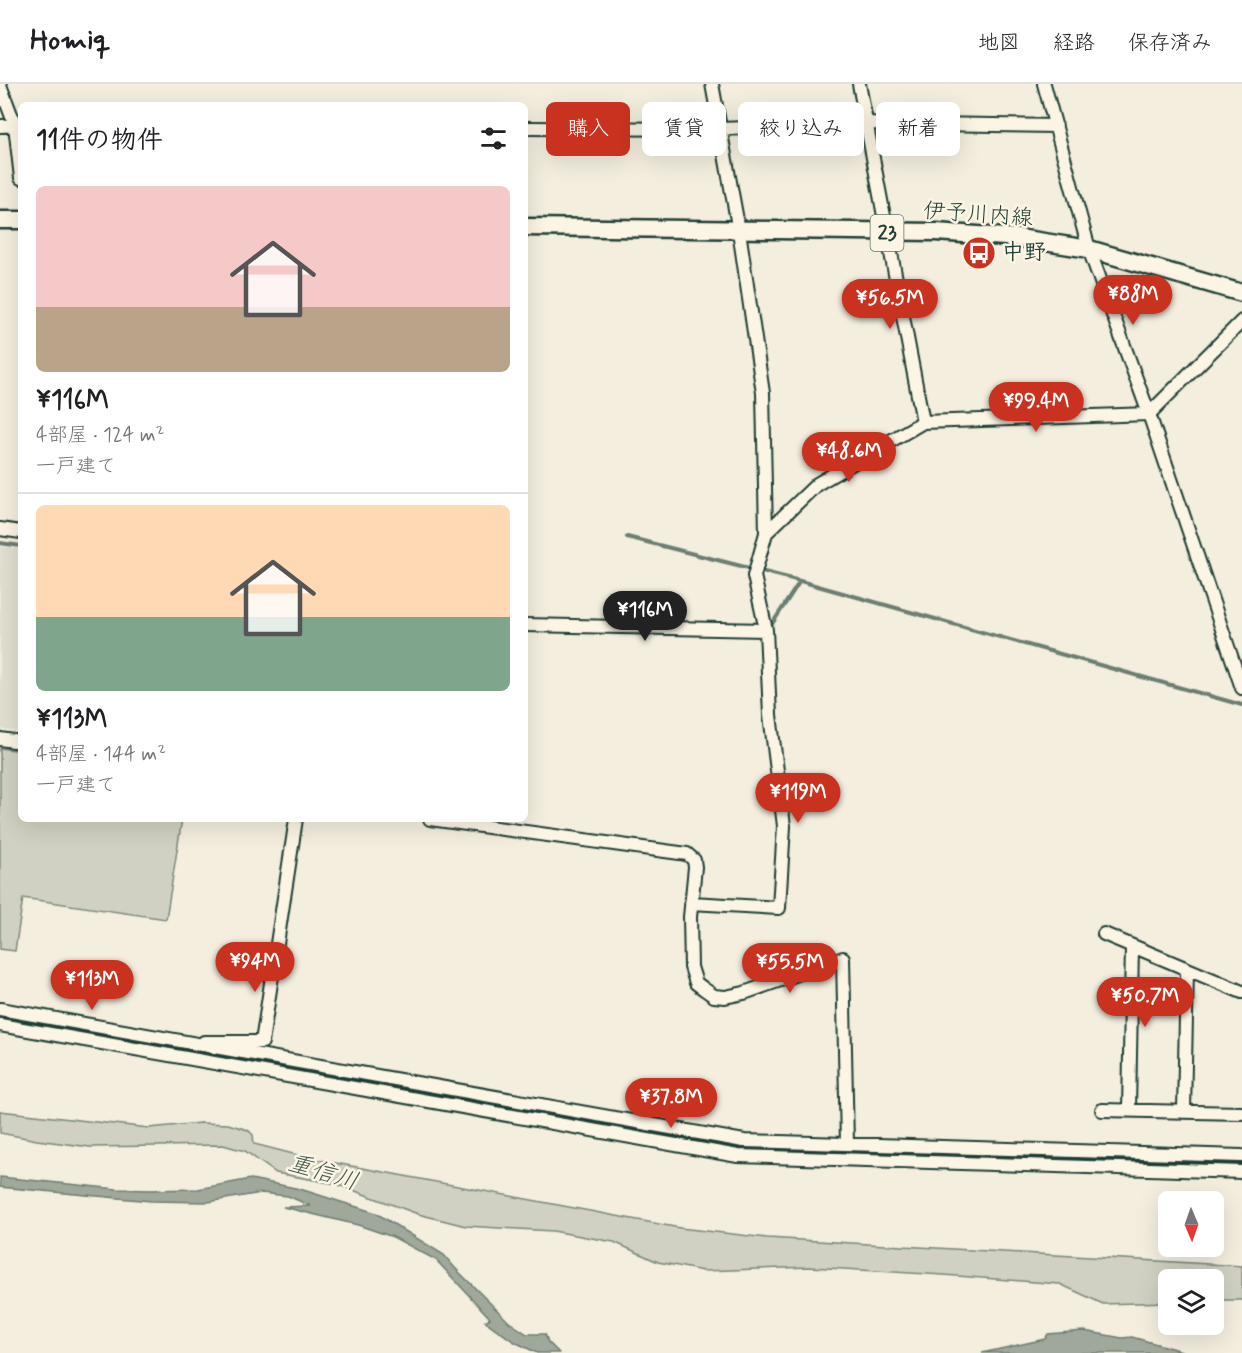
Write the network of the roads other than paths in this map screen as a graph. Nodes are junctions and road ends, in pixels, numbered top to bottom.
1 (712, 84) edge
2 (859, 84) edge
3 (1044, 84) edge
4 (0, 85) edge
5 (715, 102) edge
6 (867, 123) junction
7 (18, 125) edge
8 (0, 126) edge
9 (1056, 126) junction
10 (528, 128) edge
11 (642, 129) edge
12 (726, 129) edge
13 (725, 156) edge
14 (0, 220) edge
15 (18, 220) edge
16 (528, 227) edge
17 (739, 231) junction
18 (886, 233) junction
19 (1089, 249) junction
20 (1242, 293) edge
21 (1242, 321) edge
22 (1149, 414) junction
23 (922, 422) junction
24 (0, 529) edge
25 (18, 532) edge
26 (766, 533) junction
27 (528, 625) edge
28 (766, 630) junction
29 (1242, 688) edge
30 (0, 739) edge
31 (18, 742) edge
32 (296, 822) edge
33 (452, 822) edge
34 (691, 903) junction
35 (1104, 934) dead end
36 (1132, 946) junction
37 (1187, 969) junction
38 (1242, 992) edge
39 (0, 1010) edge
40 (0, 1025) edge
41 (104, 1042) junction
42 (178, 1042) junction
43 (1102, 1110) dead end
44 (1129, 1110) junction
45 (1241, 1110) edge
46 (1184, 1111) junction
47 (847, 1143) junction
48 (1242, 1156) edge
49 (1242, 1172) edge

1 - 5 street
2 - 6 street
3 - 9 street
4 - 7 street
6 - 9 street
6 - 12 street
6 - 18 street
7 - 8 street
9 - 19 street
10 - 11 street
13 - 17 street
14 - 15 main road
16 - 17 main road, 伊予川内線 / 23
17 - 18 main road, 伊予川内線 / 23
17 - 26 street
18 - 19 main road, 伊予川内線 / 23
18 - 23 street
19 - 20 main road, 伊予川内線 / 23
19 - 22 street
21 - 22 street
22 - 23 street
22 - 29 street
23 - 26 street
24 - 25 street
26 - 28 street
27 - 28 street
28 - 34 street
30 - 31 street
32 - 42 street
33 - 34 street
34 - 47 street
35 - 36 street
36 - 37 street
36 - 44 street
37 - 38 street
37 - 46 street
39 - 42 street
40 - 41 street
41 - 42 street
41 - 49 street
42 - 47 street
43 - 44 street
44 - 46 street
45 - 46 street
47 - 48 street

